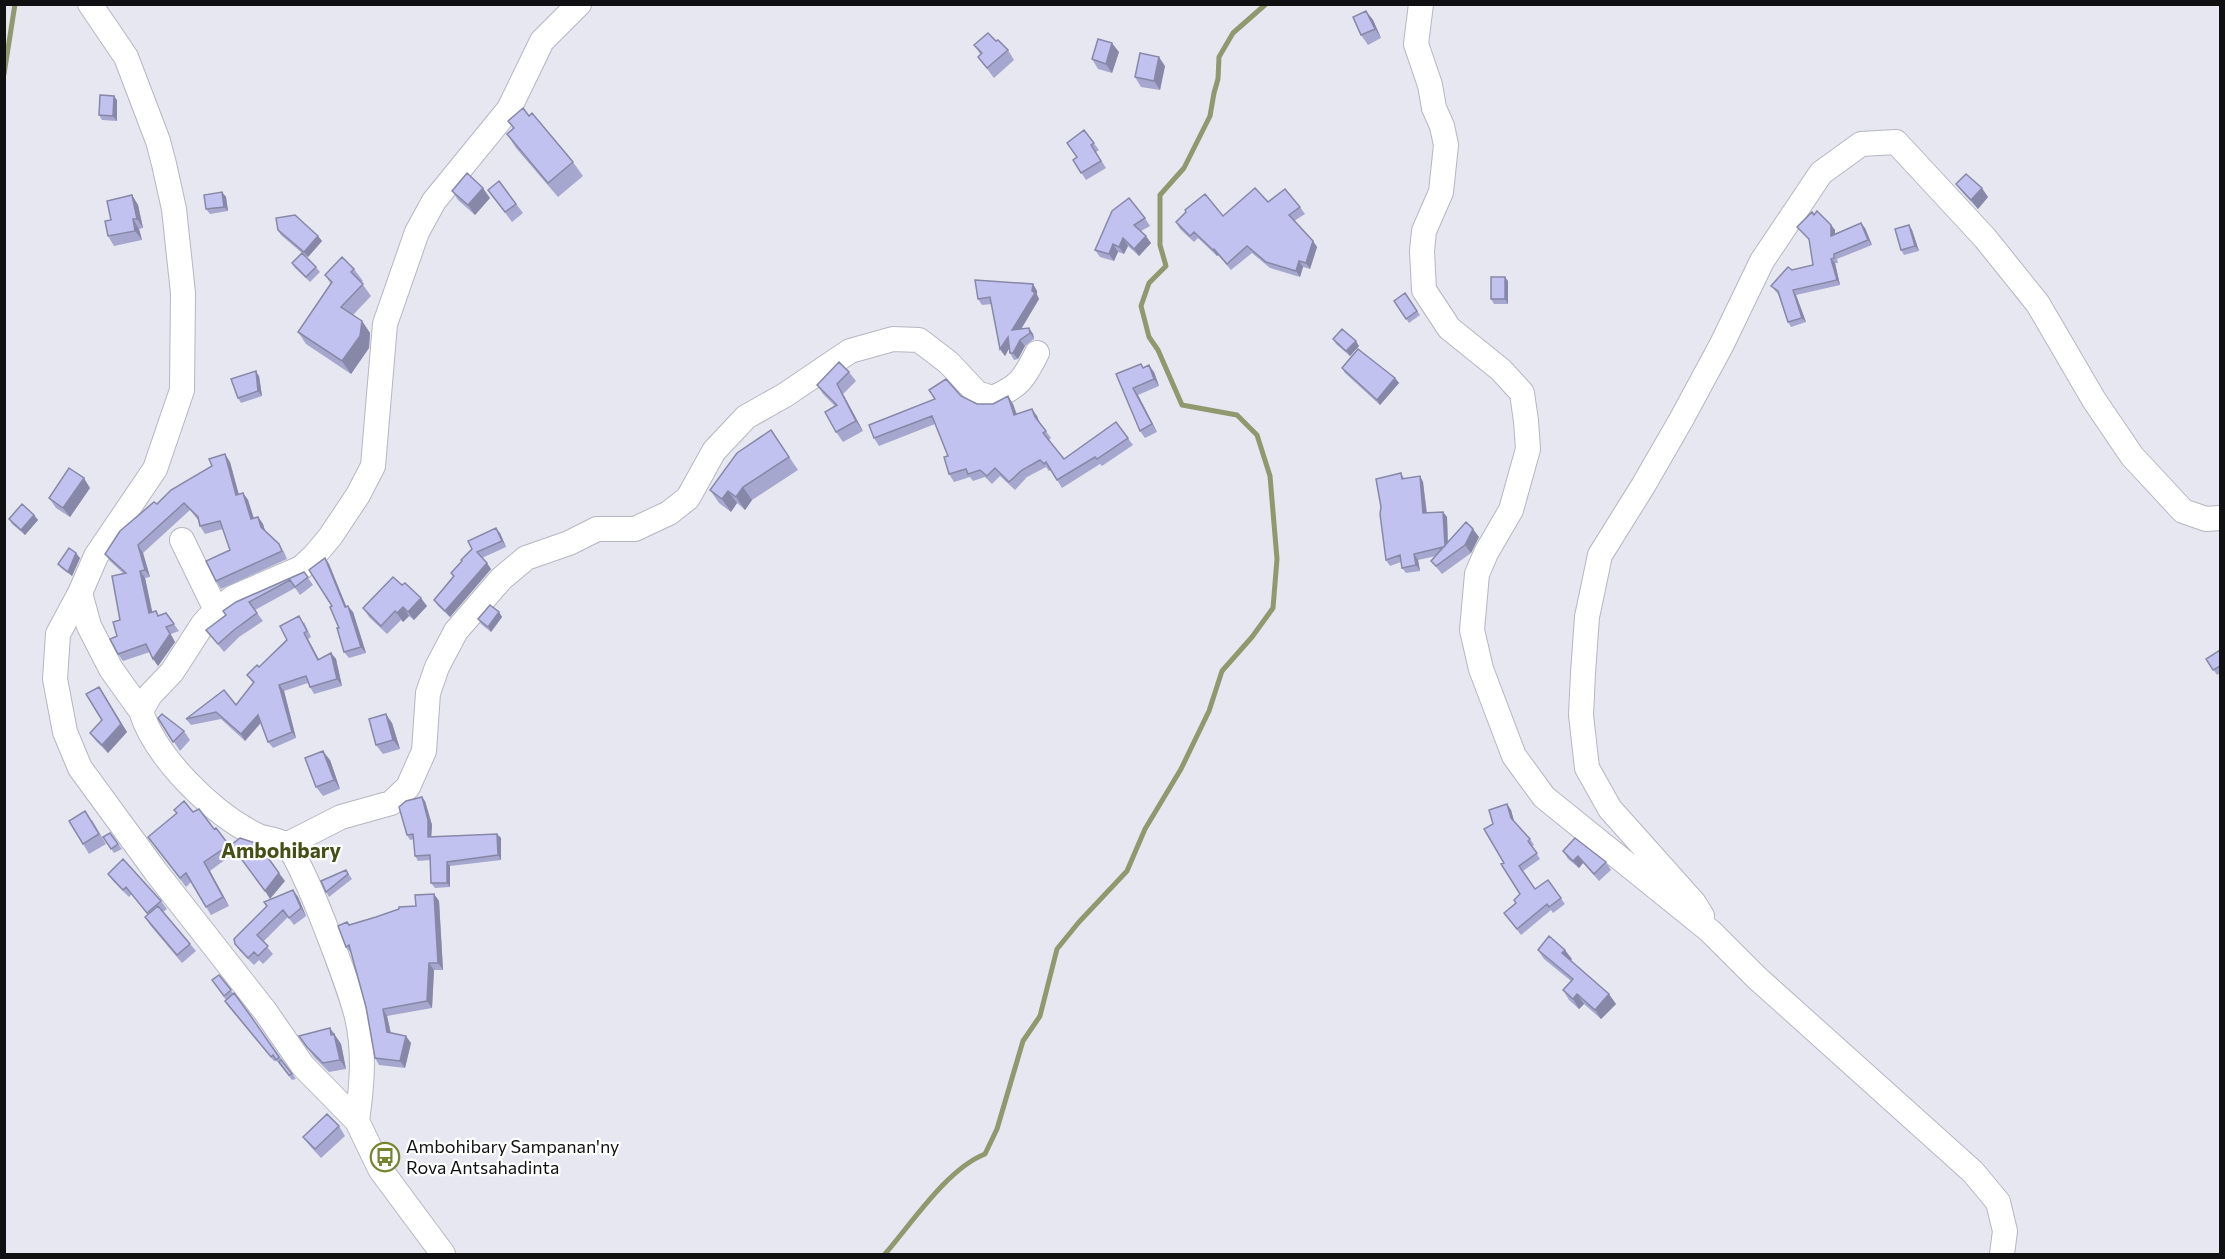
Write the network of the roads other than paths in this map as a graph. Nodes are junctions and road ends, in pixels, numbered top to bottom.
1 (90, 4) edge
2 (579, 4) edge
3 (1421, 4) edge
4 (1037, 353) dead end
5 (2220, 518) edge
6 (182, 540) dead end
7 (80, 593) junction
8 (216, 610) junction
9 (141, 711) junction
10 (286, 845) junction
11 (1710, 932) junction
12 (357, 1120) junction
13 (443, 1254) edge
14 (2002, 1254) edge

1 - 7 street
2 - 8 street
3 - 11 street
4 - 10 street
5 - 11 street
6 - 8 street
7 - 9 street
7 - 12 street
8 - 9 street
9 - 10 street
10 - 12 street
11 - 14 street
12 - 13 street

